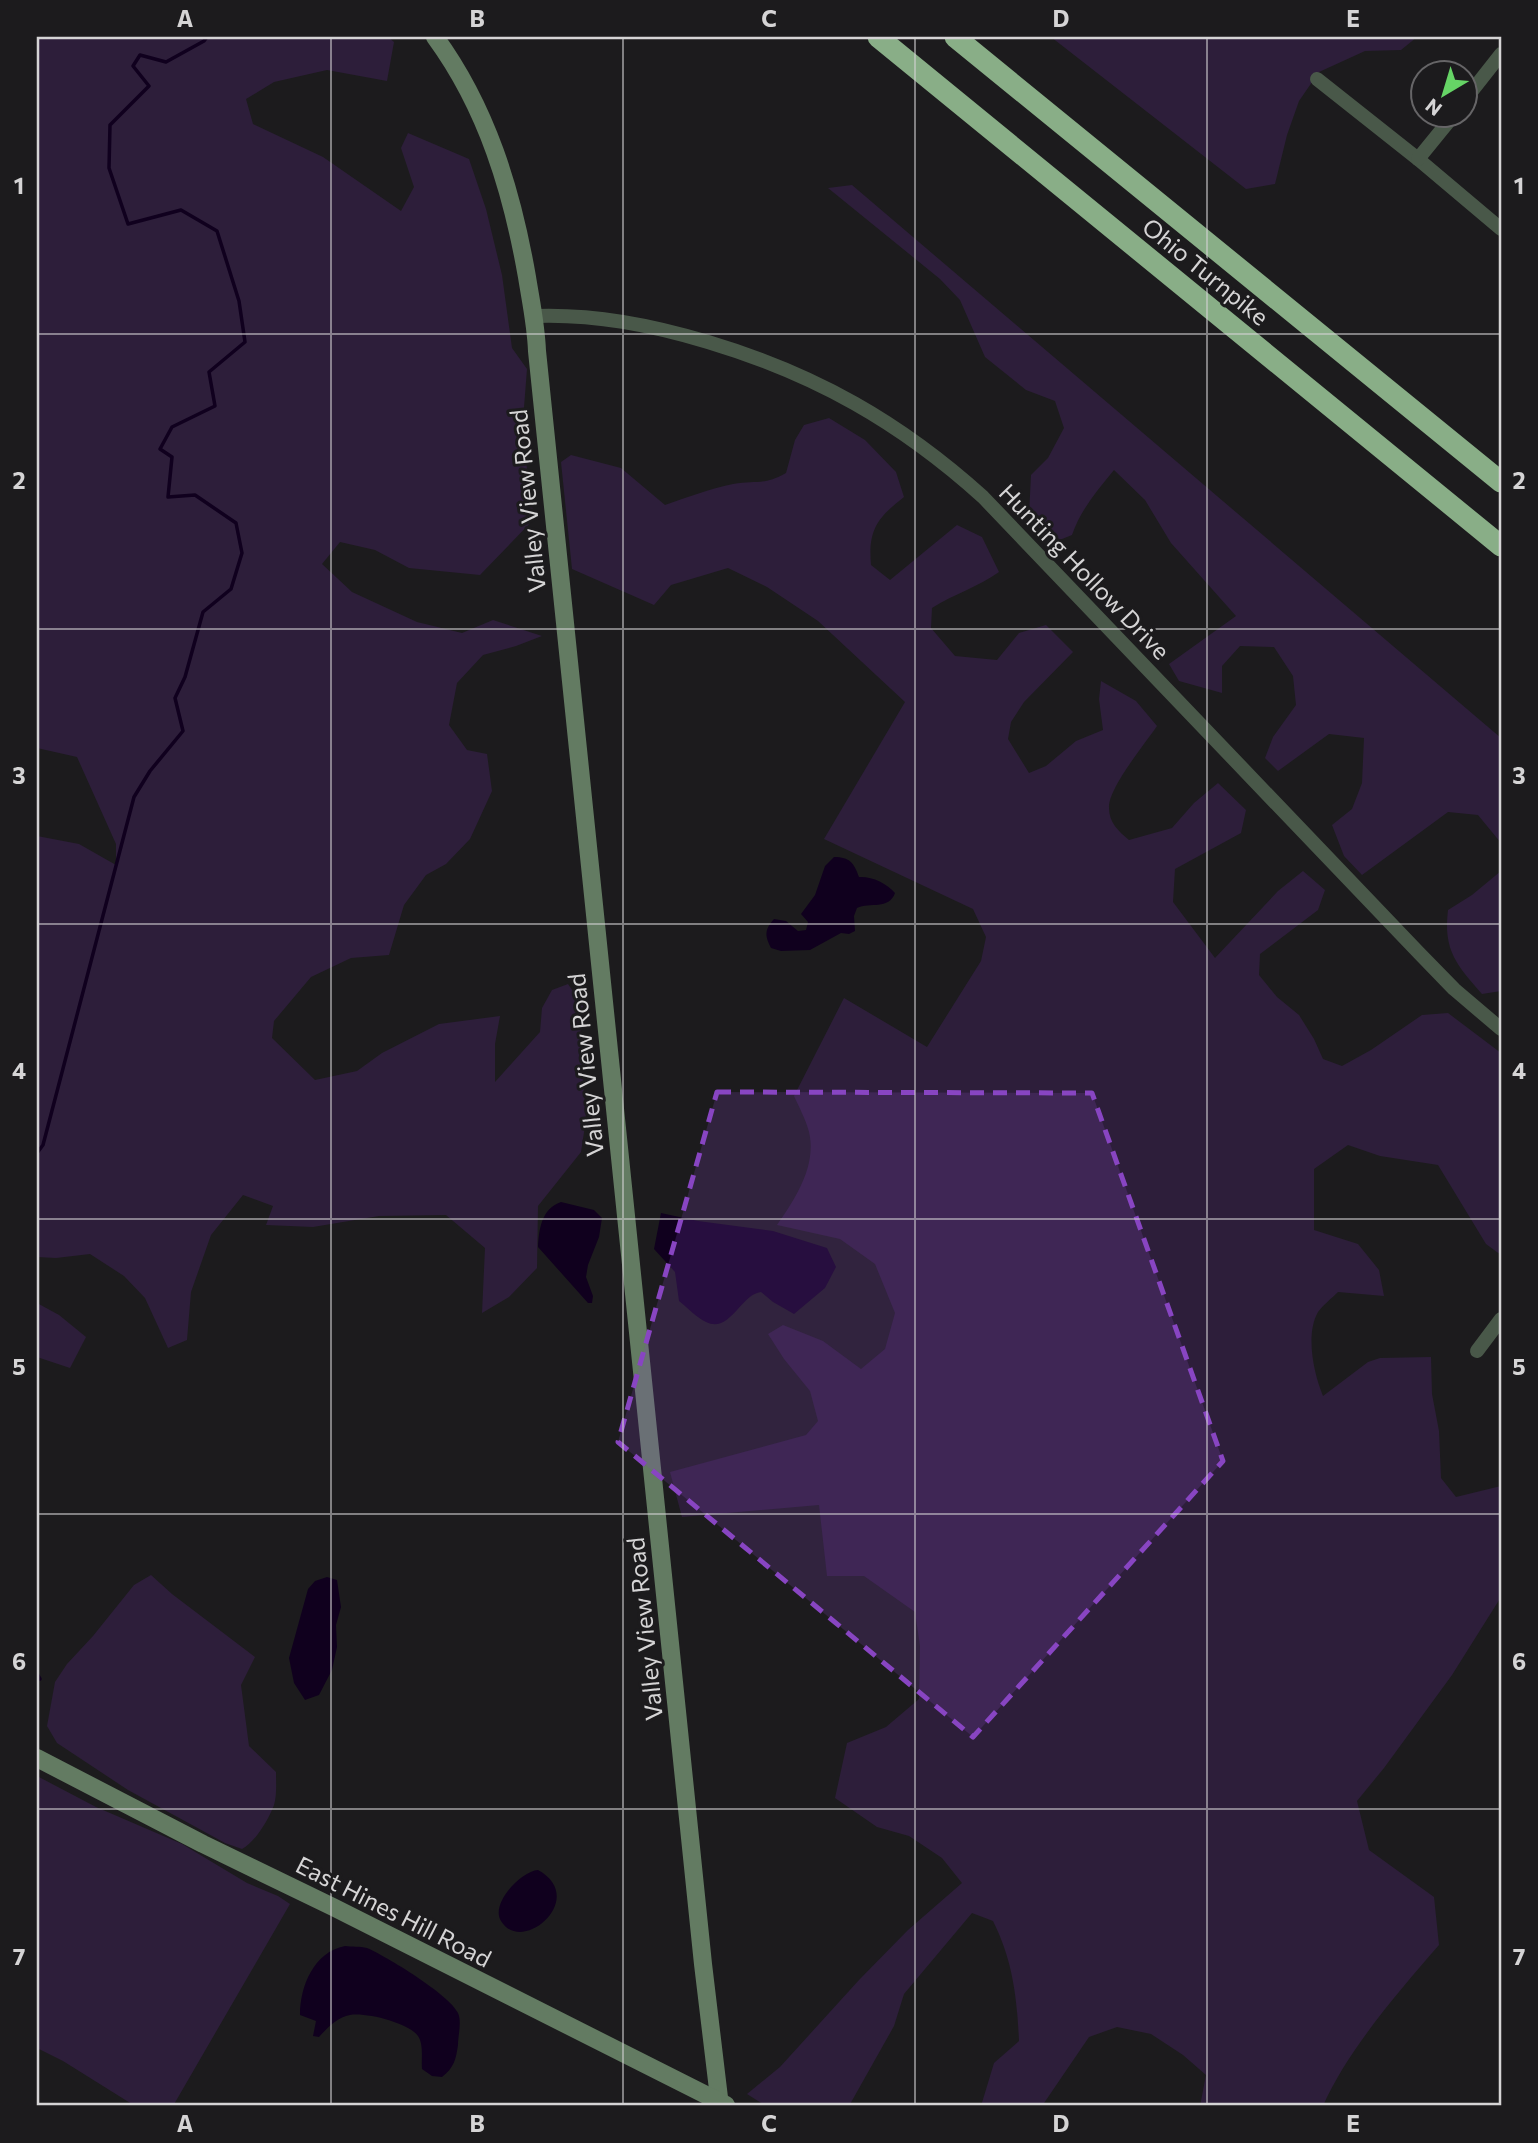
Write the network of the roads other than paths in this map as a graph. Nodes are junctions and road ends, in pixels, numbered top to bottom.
1 (435, 37) edge
2 (878, 37) edge
3 (955, 37) edge
4 (1501, 54) edge
5 (1317, 79) dead end
6 (1478, 84) edge
7 (1442, 130) edge
8 (1418, 159) junction
9 (1501, 229) edge
10 (535, 316) junction
11 (1501, 482) edge
12 (1501, 546) edge
13 (1501, 1029) edge
14 (1501, 1319) edge
15 (1477, 1351) dead end
16 (37, 1758) edge
17 (723, 2105) edge

1 - 10 main road, Valley View Road
2 - 12 highway, Ohio Turnpike
3 - 11 highway, Ohio Turnpike
4 - 6 street
5 - 8 street
7 - 8 street
8 - 9 street
10 - 13 street, Hunting Hollow Drive
10 - 17 main road, Valley View Road
14 - 15 street
16 - 17 main road, East Hines Hill Road

